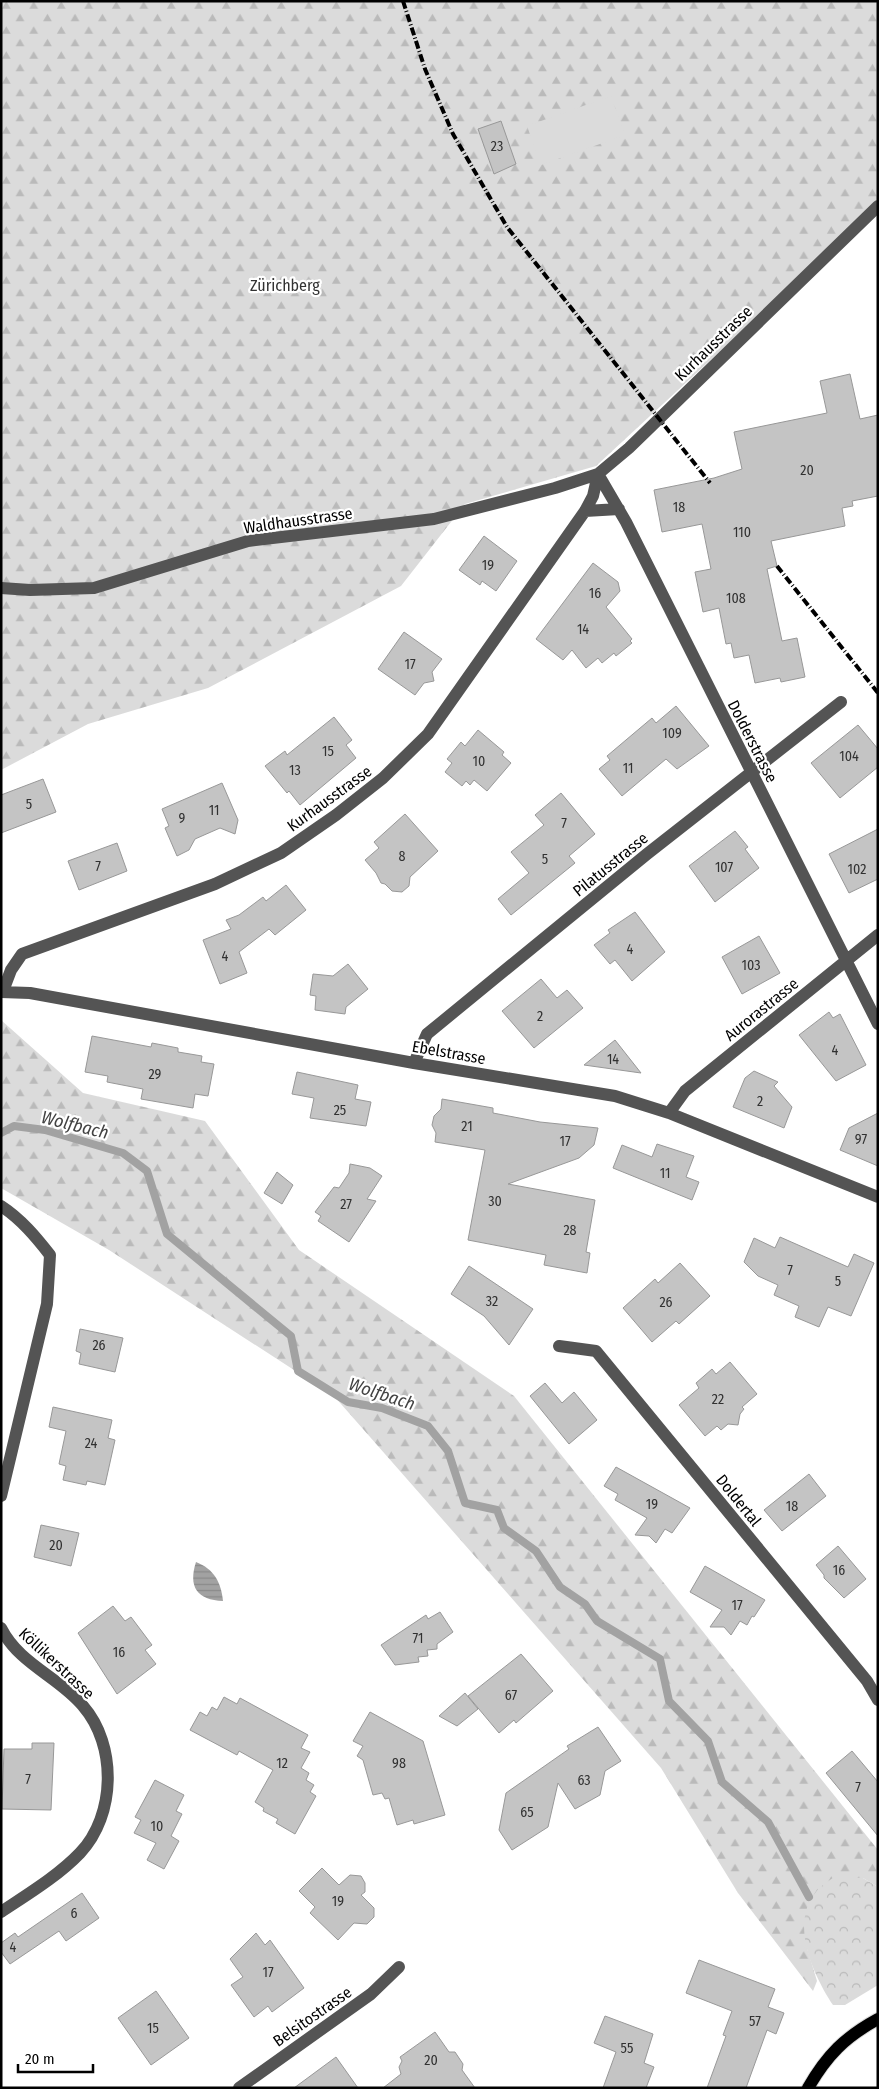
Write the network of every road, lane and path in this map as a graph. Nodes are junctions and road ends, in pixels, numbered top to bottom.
1 (875, 210) edge
2 (598, 474) junction
3 (619, 509) junction
4 (585, 511) junction
5 (1, 588) edge
6 (841, 702) dead end
7 (750, 772) junction
8 (878, 935) edge
9 (847, 960) junction
10 (2, 992) edge
11 (878, 1024) edge
12 (414, 1063) junction
13 (669, 1113) junction
14 (878, 1197) edge
15 (1, 1206) edge
16 (559, 1346) dead end
17 (1, 1496) edge
18 (1, 1628) edge
19 (878, 1700) edge
20 (1, 1912) edge
21 (399, 1967) dead end
22 (878, 2019) edge
23 (240, 2088) edge
24 (808, 2088) edge

1 - 2 street, Kurhausstrasse
2 - 3 street, Dolderstrasse
2 - 4 street, Kurhausstrasse
2 - 5 street, Waldhausstrasse
3 - 4 street
3 - 7 street, Dolderstrasse
4 - 10 street, Kurhausstrasse
6 - 7 street, Pilatusstrasse
7 - 9 street, Dolderstrasse
7 - 12 street, Pilatusstrasse
8 - 9 street, Aurorastrasse
9 - 11 street, Dolderstrasse
9 - 13 street, Aurorastrasse
10 - 12 street, Ebelstrasse
12 - 13 street, Ebelstrasse
13 - 14 street, Ebelstrasse
15 - 17 street
16 - 19 street, Doldertal
18 - 20 street, Köllikerstrasse
21 - 23 street, Belsitostrasse
22 - 24 main road

